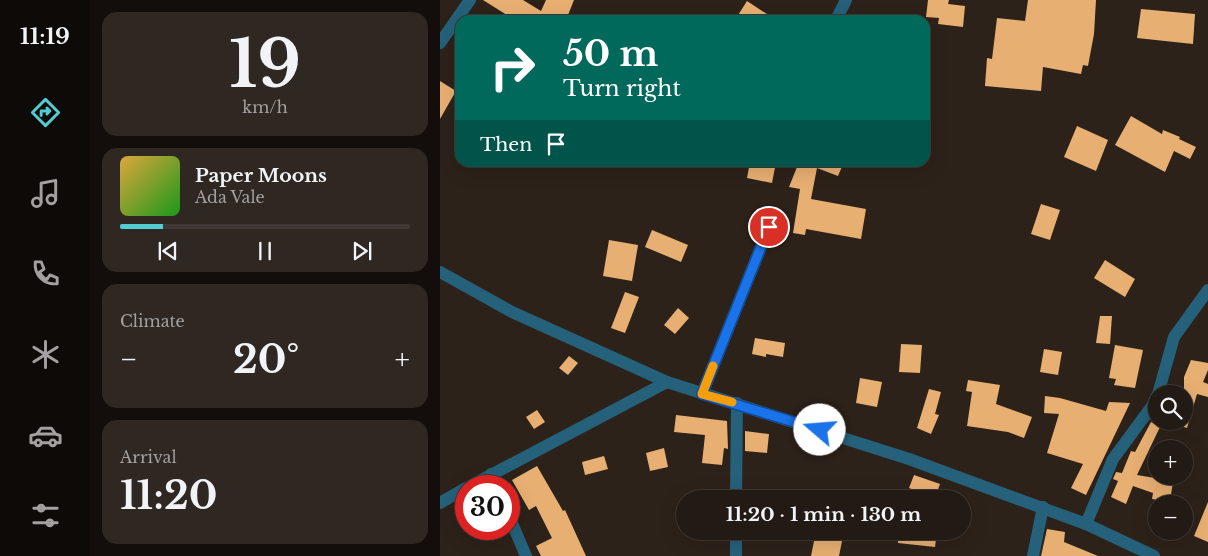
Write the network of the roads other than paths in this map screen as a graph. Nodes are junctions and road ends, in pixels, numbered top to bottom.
1 (470, 0) edge
2 (846, 0) edge
3 (460, 15) edge
4 (838, 15) edge
5 (455, 22) edge
6 (440, 43) edge
7 (769, 227) dead end
8 (440, 272) edge
9 (1208, 290) edge
10 (667, 382) junction
11 (1160, 385) edge
12 (702, 394) junction
13 (737, 403) junction
14 (1148, 411) edge
15 (491, 474) edge
16 (736, 490) edge
17 (455, 494) edge
18 (440, 503) edge
19 (1043, 507) junction
20 (1086, 524) junction
21 (519, 540) edge
22 (736, 540) edge
23 (526, 556) edge
24 (736, 556) edge
25 (1033, 556) edge
26 (1154, 556) edge

1 - 3 street
2 - 4 street
5 - 6 street
7 - 12 street
8 - 10 street
9 - 11 street
10 - 12 street
10 - 15 street
12 - 13 street
13 - 16 street
13 - 19 street
14 - 20 street
17 - 18 street
19 - 20 street
19 - 25 street
20 - 26 street
21 - 23 street
22 - 24 street

